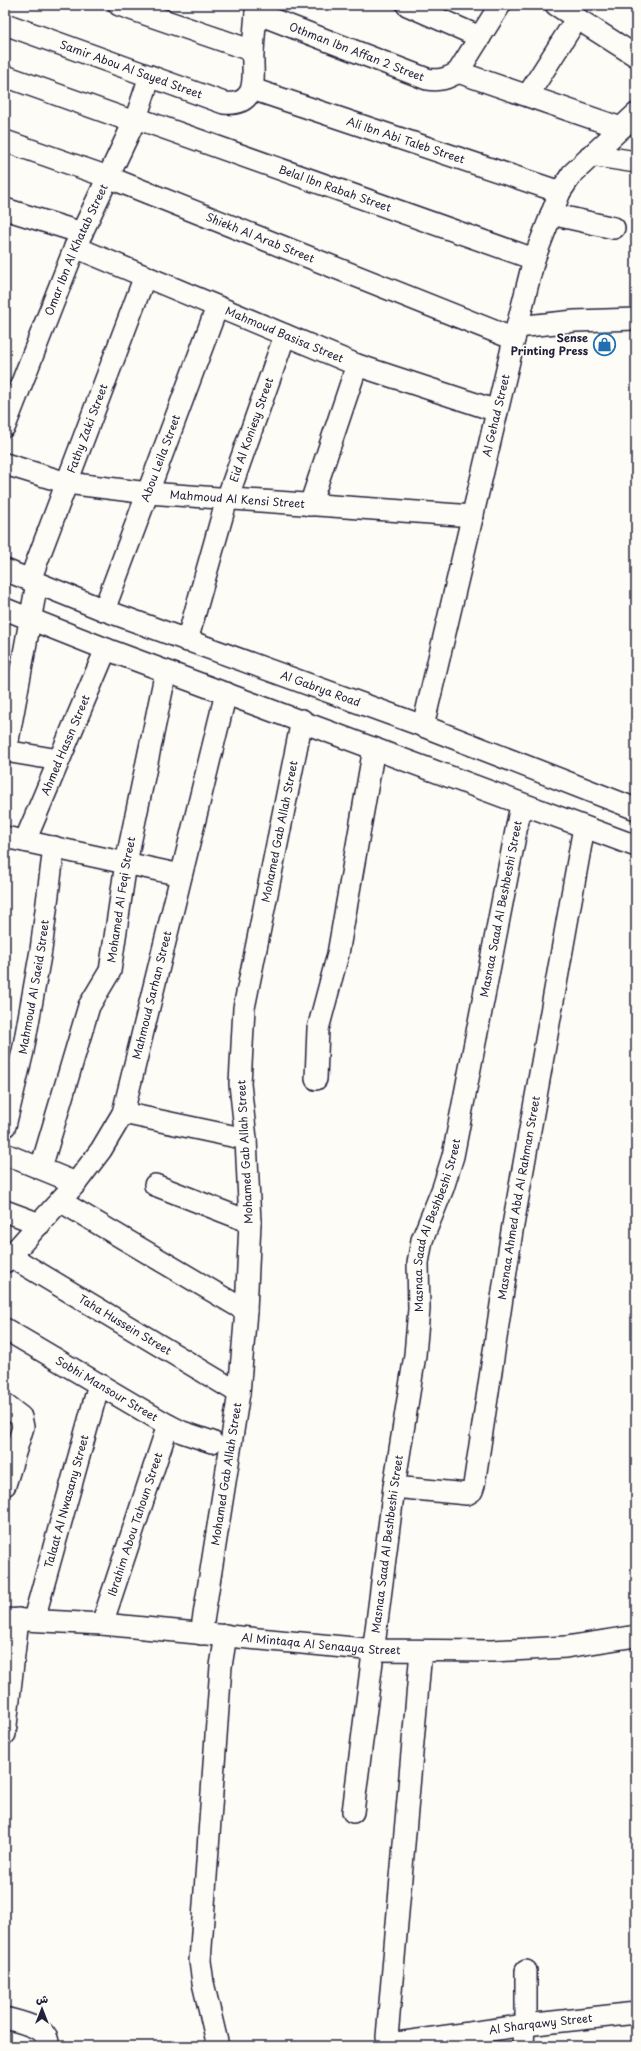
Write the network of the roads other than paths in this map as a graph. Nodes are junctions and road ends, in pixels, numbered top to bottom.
1 (119, 5) edge
2 (407, 5) edge
3 (500, 5) edge
4 (556, 5) edge
5 (257, 9) edge
6 (577, 18) junction
7 (5, 24) edge
8 (480, 37) junction
9 (253, 51) junction
10 (636, 56) edge
11 (458, 72) junction
12 (5, 76) edge
13 (150, 76) junction
14 (252, 89) junction
15 (528, 95) junction
16 (636, 114) edge
17 (135, 120) junction
18 (621, 128) junction
19 (5, 141) edge
20 (591, 155) junction
21 (636, 162) edge
22 (108, 177) junction
23 (560, 192) junction
24 (5, 209) edge
25 (551, 214) junction
26 (614, 228) dead end
27 (79, 240) junction
28 (534, 260) junction
29 (145, 276) junction
30 (217, 307) junction
31 (636, 319) edge
32 (515, 333) junction
33 (285, 335) junction
34 (357, 365) junction
35 (497, 411) junction
36 (5, 426) edge
37 (5, 464) edge
38 (67, 482) junction
39 (148, 493) junction
40 (227, 499) junction
41 (310, 505) junction
42 (473, 516) junction
43 (5, 570) edge
44 (34, 581) junction
45 (5, 609) edge
46 (104, 610) junction
47 (30, 619) junction
48 (187, 641) junction
49 (106, 649) junction
50 (166, 671) junction
51 (226, 693) junction
52 (302, 720) junction
53 (423, 726) junction
54 (374, 748) junction
55 (6, 751) edge
56 (59, 760) junction
57 (522, 804) junction
58 (635, 806) edge
59 (584, 827) junction
60 (15, 839) edge
61 (628, 842) edge
62 (54, 847) junction
63 (126, 863) junction
64 (181, 875) junction
65 (316, 1080) dead end
66 (123, 1113) junction
67 (5, 1126) edge
68 (246, 1139) junction
69 (5, 1154) edge
70 (41, 1168) junction
71 (76, 1183) junction
72 (155, 1186) dead end
73 (60, 1201) junction
74 (5, 1211) edge
75 (250, 1222) junction
76 (40, 1224) junction
77 (8, 1259) edge
78 (246, 1311) junction
79 (5, 1329) edge
80 (99, 1384) junction
81 (239, 1393) junction
82 (5, 1405) edge
83 (168, 1425) junction
84 (212, 1442) dead end
85 (6, 1477) edge
86 (394, 1486) junction
87 (19, 1619) edge
88 (102, 1624) junction
89 (201, 1634) junction
90 (226, 1635) junction
91 (636, 1636) edge
92 (374, 1650) junction
93 (421, 1651) junction
94 (5, 1734) edge
95 (353, 1812) dead end
96 (526, 1971) dead end
97 (636, 2013) edge
98 (5, 2018) edge
99 (525, 2025) junction
100 (48, 2046) edge
101 (218, 2046) edge
102 (523, 2046) edge

1 - 9 street
2 - 8 street
3 - 8 street
4 - 6 street
5 - 9 street
5 - 11 street, Othman Ibn Affan 2 Street
6 - 10 street
6 - 15 street
7 - 13 street, Samir Abou Al Sayed Street
8 - 11 street
9 - 14 street
11 - 15 street
12 - 17 street, Belal Ibn Rabah Street
13 - 14 street, Samir Abou Al Sayed Street
13 - 17 street, Omar Ibn Al Khatab Street
14 - 23 street, Ali Ibn Abi Taleb Street
15 - 18 street
16 - 18 street, Al Gehad Street
17 - 22 street, Omar Ibn Al Khatab Street
17 - 28 street, Belal Ibn Rabah Street
18 - 20 street, Al Gehad Street
19 - 22 street, Shiekh Al Arab Street
20 - 21 street
20 - 23 street, Al Gehad Street
22 - 27 street, Omar Ibn Al Khatab Street
22 - 32 street, Shiekh Al Arab Street
23 - 25 street, Al Gehad Street
24 - 27 street, Mahmoud Basisa Street
25 - 26 street
25 - 28 street, Al Gehad Street
27 - 29 street, Mahmoud Basisa Street
27 - 36 street, Omar Ibn Al Khatab Street
28 - 32 street, Al Gehad Street
29 - 30 street, Mahmoud Basisa Street
29 - 38 street, Fathy Zaki Street
30 - 33 street, Mahmoud Basisa Street
30 - 39 street, Abou Leila Street
31 - 32 street
32 - 35 street, Al Gehad Street
33 - 34 street, Mahmoud Basisa Street
33 - 40 street, Eid Al Koniesy Street
34 - 35 street, Mahmoud Basisa Street
34 - 41 street
35 - 42 street, Al Gehad Street
37 - 38 street, Mahmoud Al Kensi Street
38 - 39 street, Mahmoud Al Kensi Street
38 - 44 street, Fathy Zaki Street
39 - 40 street, Mahmoud Al Kensi Street
39 - 46 street, Abou Leila Street
40 - 41 street, Mahmoud Al Kensi Street
40 - 48 street, Eid Al Koniesy Street
41 - 42 street, Mahmoud Al Kensi Street
42 - 53 street, Al Gehad Street
43 - 44 street, Al Gabrya Road
44 - 46 street, Al Gabrya Road
44 - 47 street, Fathy Zaki Street
45 - 47 street
46 - 48 street, Al Gabrya Road
47 - 49 street
47 - 55 street, Fathy Zaki Street
48 - 53 street, Al Gabrya Road
49 - 50 street
49 - 56 street, Ahmed Hassn Street
50 - 51 street
50 - 63 street, Mohamed Al Feqi Street
51 - 52 street
51 - 64 street, Mahmoud Sarhan Street
52 - 54 street
52 - 68 street, Mohamed Gab Allah Street
53 - 58 street, Al Gabrya Road
54 - 57 street
54 - 65 street
55 - 56 street
56 - 60 street, Ahmed Hassn Street
57 - 59 street
57 - 86 street, Masnaa Saad Al Beshbeshi Street
58 - 61 street
59 - 61 street
59 - 86 street, Masnaa Ahmed Abd Al Rahman Street
60 - 62 street
62 - 63 street
62 - 67 street, Mahmoud Al Saeid Street
63 - 64 street
63 - 70 street, Mohamed Al Feqi Street
64 - 66 street, Mahmoud Sarhan Street
66 - 68 street
66 - 71 street, Mahmoud Sarhan Street
68 - 75 street, Mohamed Gab Allah Street
69 - 70 street
70 - 71 street
71 - 73 street, Mahmoud Sarhan Street
72 - 75 street
73 - 76 street, Mahmoud Sarhan Street
73 - 78 street
74 - 76 street
75 - 78 street, Mohamed Gab Allah Street
76 - 77 street, Mahmoud Sarhan Street
77 - 81 street, Taha Hussein Street
78 - 81 street, Mohamed Gab Allah Street
79 - 80 street, Sobhi Mansour Street
80 - 83 street, Sobhi Mansour Street
80 - 87 street, Talaat Al Nwasany Street
81 - 89 street, Mohamed Gab Allah Street
82 - 85 street
83 - 84 street, Sobhi Mansour Street
83 - 88 street, Ibrahim Abou Tahoun Street
86 - 92 street, Masnaa Saad Al Beshbeshi Street
87 - 88 street, Al Mintaqa Al Senaaya Street
87 - 94 street, Talaat Al Nwasany Street
88 - 89 street, Al Mintaqa Al Senaaya Street
89 - 90 street, Al Mintaqa Al Senaaya Street
90 - 92 street, Al Mintaqa Al Senaaya Street
90 - 101 street
91 - 93 street, Al Mintaqa Al Senaaya Street
92 - 93 street, Al Mintaqa Al Senaaya Street
92 - 95 street, Masnaa Saad Al Beshbeshi Street
93 - 99 street, Al Sharqawy Street
96 - 99 street
97 - 99 street, Al Sharqawy Street
98 - 100 street
99 - 102 street

